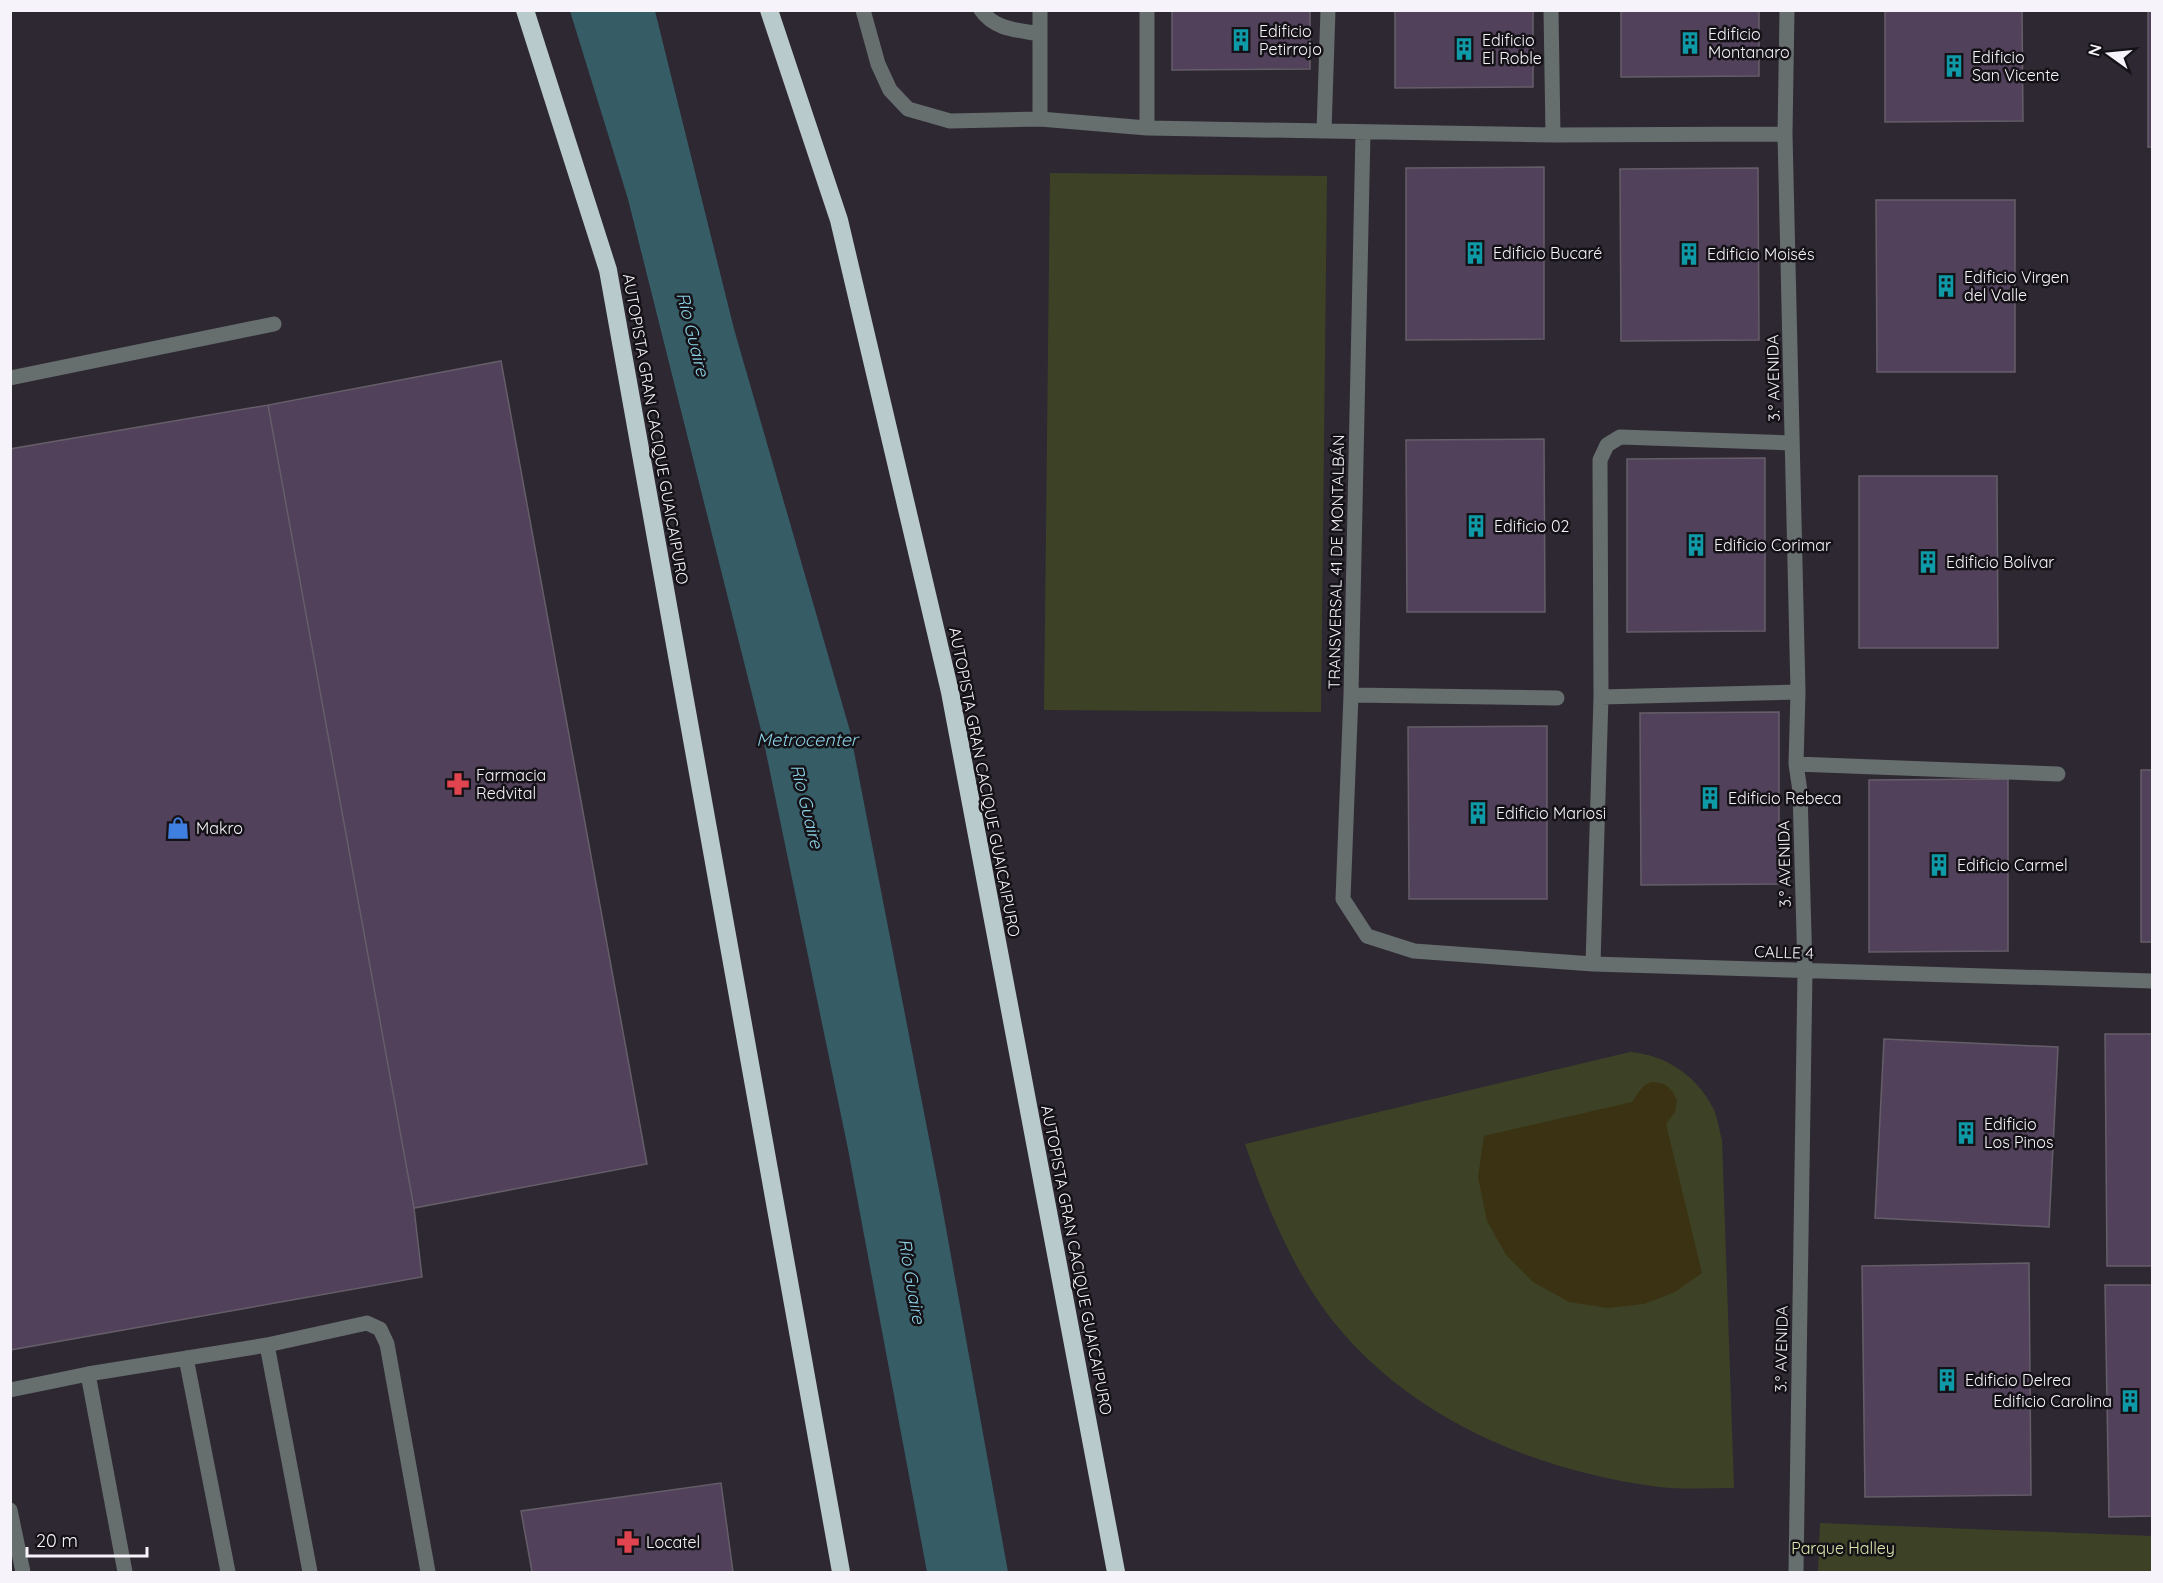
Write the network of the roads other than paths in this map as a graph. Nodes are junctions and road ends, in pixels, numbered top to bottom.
1 (525, 10) edge
2 (770, 10) edge
3 (863, 10) edge
4 (981, 10) edge
5 (1040, 10) edge
6 (1147, 10) edge
7 (1328, 10) edge
8 (1551, 10) edge
9 (1787, 10) edge
10 (1040, 34) junction
11 (1040, 119) junction
12 (1147, 128) junction
13 (1323, 131) junction
14 (1363, 132) junction
15 (1785, 134) junction
16 (1553, 135) junction
17 (274, 324) dead end
18 (10, 378) edge
19 (1792, 443) junction
20 (1798, 692) junction
21 (1351, 695) junction
22 (1601, 697) junction
23 (1557, 698) dead end
24 (1796, 764) junction
25 (2058, 774) dead end
26 (1414, 951) joint
27 (1593, 964) junction
28 (1805, 970) junction
29 (2152, 981) edge
30 (267, 1345) junction
31 (186, 1358) junction
32 (88, 1374) junction
33 (10, 1390) edge
34 (10, 1510) edge
35 (1116, 1570) edge
36 (23, 1572) edge
37 (125, 1572) edge
38 (228, 1572) edge
39 (310, 1572) edge
40 (428, 1572) edge
41 (841, 1572) edge
42 (1796, 1572) edge

1 - 41 highway, AUTOPISTA GRAN CACIQUE GUAICAIPURO
2 - 35 highway, AUTOPISTA GRAN CACIQUE GUAICAIPURO
3 - 11 street
4 - 10 street
5 - 10 street
6 - 12 street
7 - 13 street
8 - 16 street
9 - 15 street, 3.° AVENIDA
10 - 11 street
11 - 12 street
12 - 13 street
13 - 14 street
14 - 16 street
14 - 21 street, TRANSVERSAL 41 DE MONTALBÁN
15 - 16 street
15 - 19 street, 3.° AVENIDA
17 - 18 street
19 - 20 street, 3.° AVENIDA
19 - 22 street
20 - 22 street
20 - 24 street, 3.° AVENIDA
21 - 23 street
21 - 26 street, TRANSVERSAL 41 DE MONTALBÁN
22 - 27 street
24 - 25 street
24 - 28 street, 3.° AVENIDA
26 - 27 street, CALLE 4
27 - 28 street, CALLE 4
28 - 29 street, CALLE 4
28 - 42 street, 3.° AVENIDA
30 - 31 street
30 - 39 street
30 - 40 street
31 - 32 street
31 - 38 street
32 - 33 street
32 - 37 street
34 - 36 street

